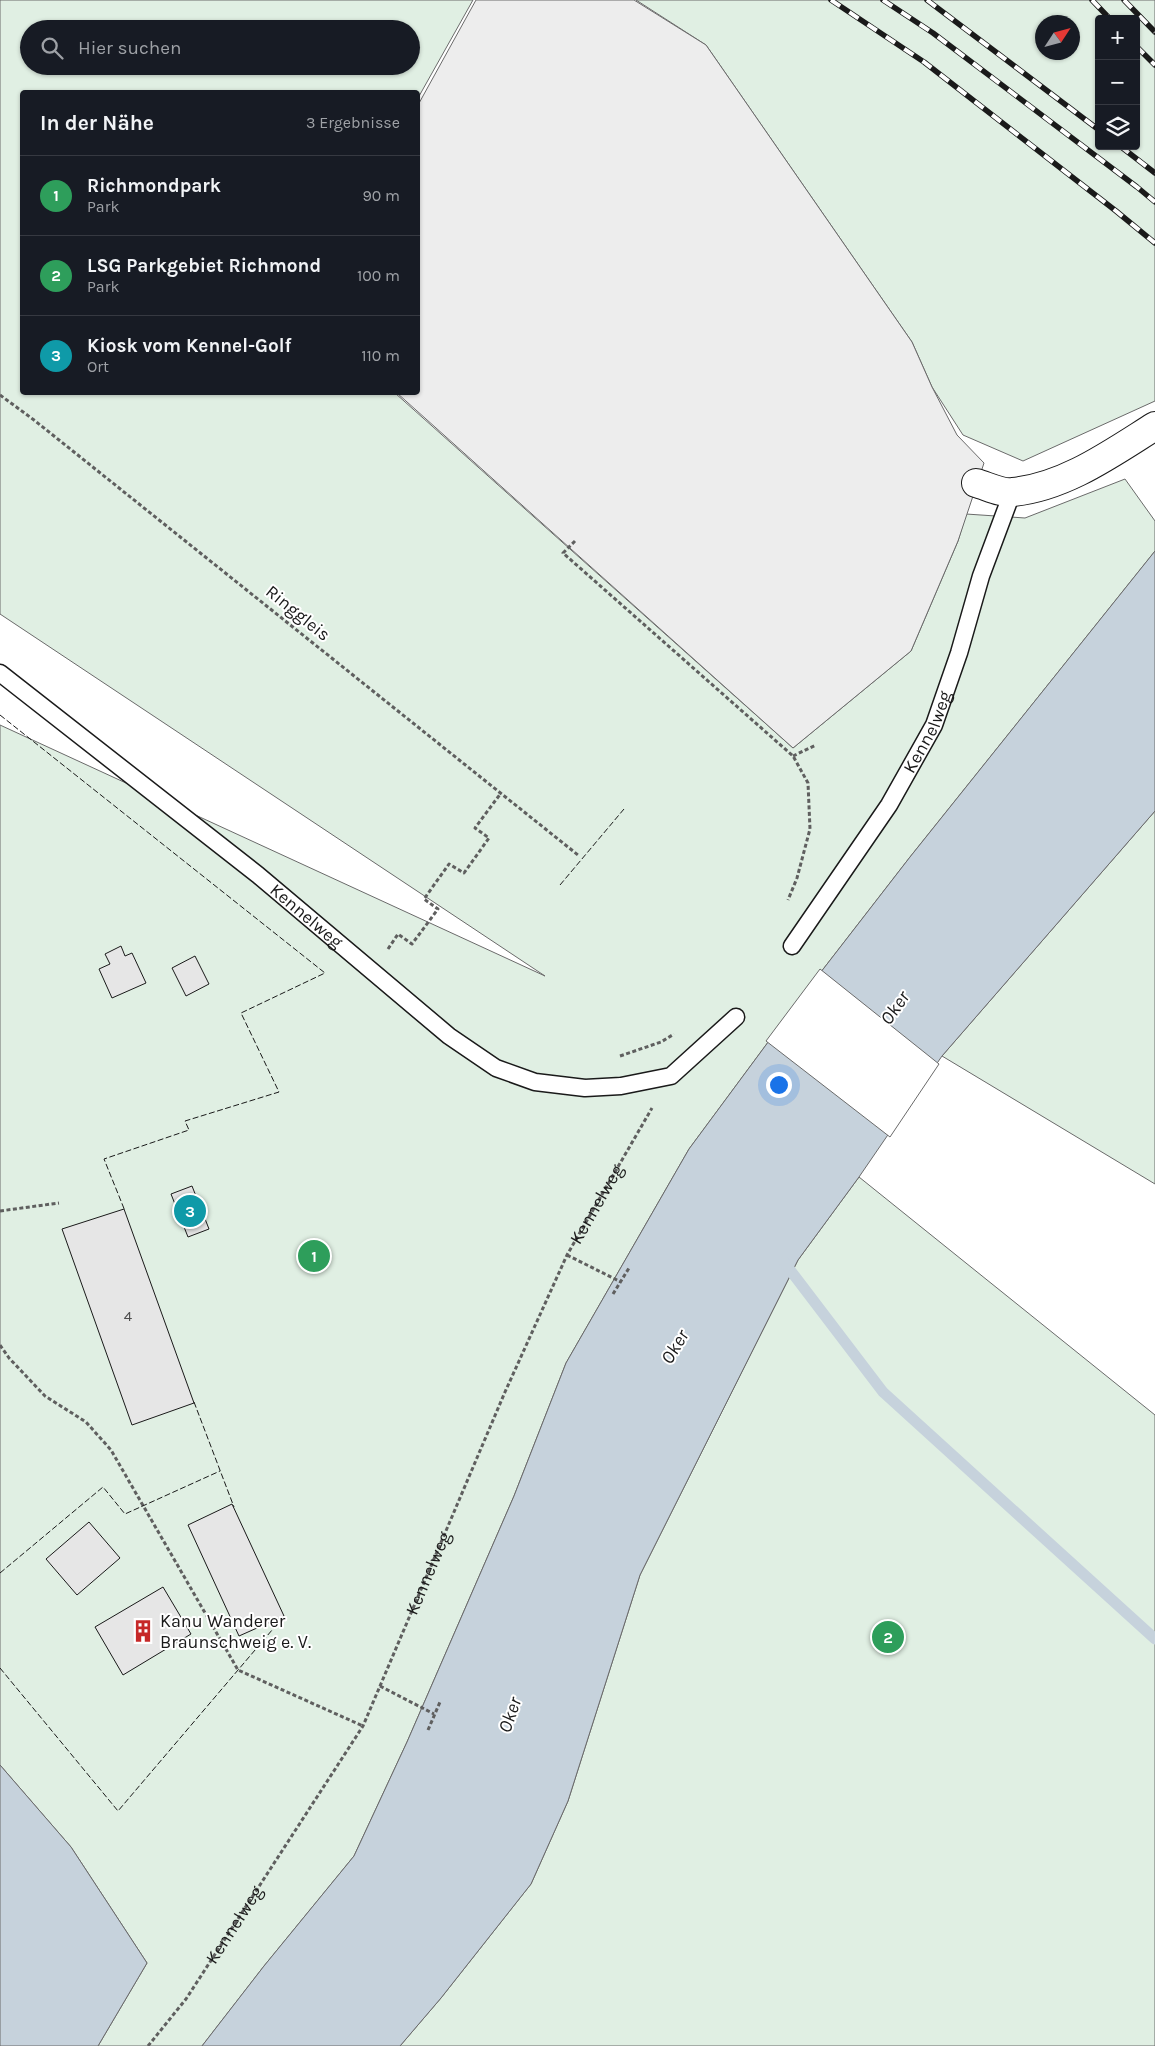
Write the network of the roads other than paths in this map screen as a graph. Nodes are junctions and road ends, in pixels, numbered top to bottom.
1 (1155, 426) edge
2 (976, 483) dead end
3 (1012, 493) junction
4 (0, 673) edge
5 (792, 946) dead end
6 (736, 1017) dead end

1 - 3 street
2 - 3 street
3 - 5 lane, Kennelweg
4 - 6 lane, Kennelweg

